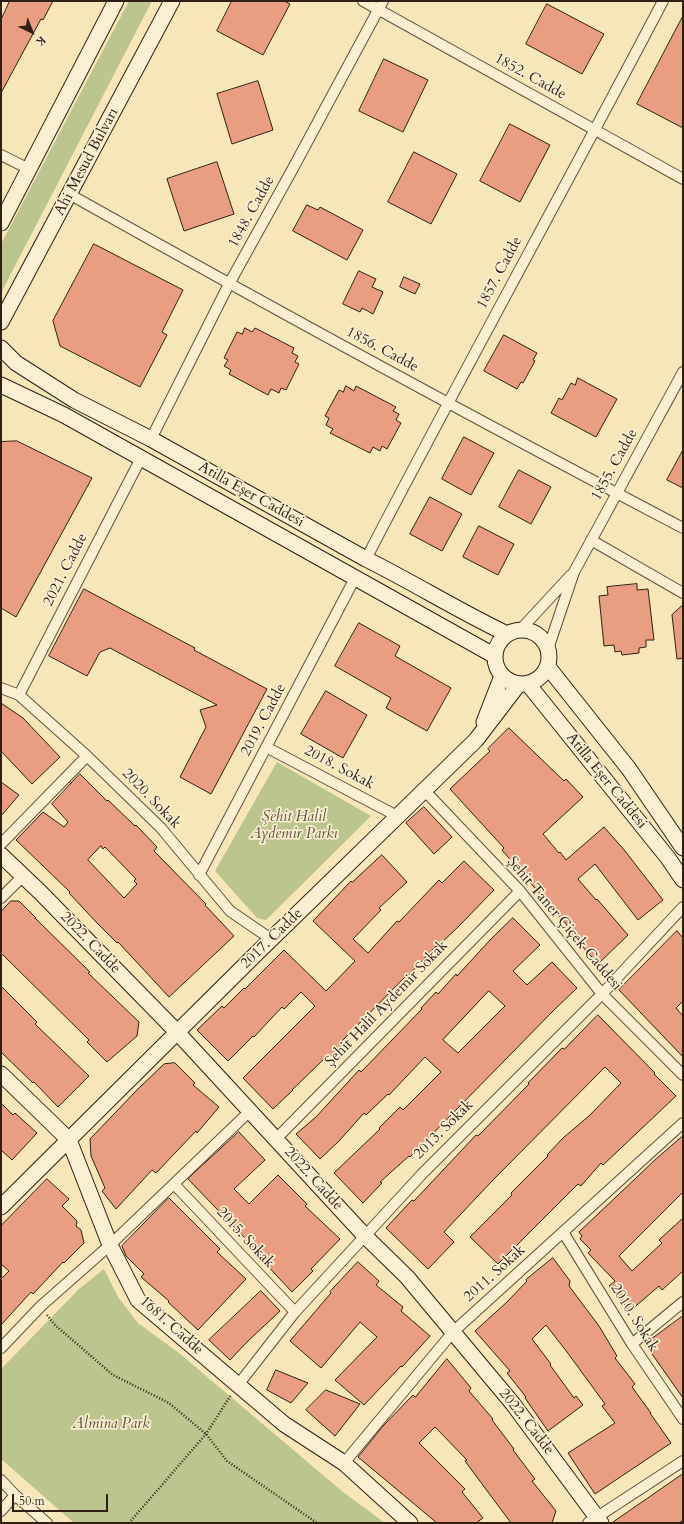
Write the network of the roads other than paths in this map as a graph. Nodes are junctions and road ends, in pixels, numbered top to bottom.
1 (116, 1) edge
2 (172, 1) edge
3 (363, 1) edge
4 (663, 1) edge
5 (381, 5) edge
6 (595, 131) junction
7 (1, 155) edge
8 (29, 169) junction
9 (683, 179) edge
10 (69, 194) junction
11 (1, 223) edge
12 (229, 284) junction
13 (1, 322) edge
14 (1, 348) edge
15 (683, 372) edge
16 (1, 385) edge
17 (680, 387) edge
18 (448, 402) junction
19 (151, 439) junction
20 (141, 458) junction
21 (617, 494) junction
22 (683, 528) edge
23 (591, 540) junction
24 (366, 559) junction
25 (574, 572) junction
26 (355, 578) junction
27 (683, 593) edge
28 (521, 630) junction
29 (506, 634) junction
30 (548, 649) junction
31 (495, 656) junction
32 (548, 666) junction
33 (502, 676) junction
34 (523, 684) junction
35 (1, 688) edge
36 (19, 695) junction
37 (476, 740) junction
38 (266, 747) junction
39 (87, 756) junction
40 (424, 790) junction
41 (397, 816) junction
42 (1, 844) edge
43 (683, 848) edge
44 (1, 855) edge
45 (23, 876) junction
46 (199, 876) junction
47 (683, 880) edge
48 (520, 891) junction
49 (1, 898) edge
50 (683, 907) edge
51 (271, 939) junction
52 (602, 994) junction
53 (177, 1032) junction
54 (1, 1074) edge
55 (683, 1075) edge
56 (250, 1111) junction
57 (683, 1123) edge
58 (276, 1139) junction
59 (69, 1140) junction
60 (174, 1184) junction
61 (1, 1207) edge
62 (562, 1232) junction
63 (365, 1236) junction
64 (110, 1245) junction
65 (683, 1302) edge
66 (295, 1312) junction
67 (453, 1332) junction
68 (632, 1344) junction
69 (1, 1348) edge
70 (238, 1385) junction
71 (683, 1419) edge
72 (683, 1461) edge
73 (344, 1463) junction
74 (1, 1480) edge
75 (15, 1495) junction
76 (1, 1511) edge
77 (595, 1521) edge
78 (47, 1523) edge
79 (410, 1523) edge

1 - 8 main road
2 - 10 main road, Ahi Mesud Bulvarı
3 - 5 street, 1852. Cadde
4 - 6 street, 1857. Cadde
5 - 6 street, 1852. Cadde
5 - 12 street, 1848. Cadde
6 - 9 street, 1852. Cadde
6 - 18 street, 1857. Cadde
7 - 8 street
8 - 11 main road
10 - 12 street, 1856. Cadde
10 - 13 main road, Ahi Mesud Bulvarı
12 - 18 street, 1856. Cadde
12 - 19 street, 1848. Cadde
14 - 19 main road, Atilla Eşer Caddesi
15 - 17 street, 1855. Cadde
16 - 20 main road, Atilla Eşer Caddesi
17 - 21 street, 1855. Cadde
18 - 21 street, 1856. Cadde
18 - 24 street, 1857. Cadde
19 - 24 main road, Atilla Eşer Caddesi
20 - 26 main road, Atilla Eşer Caddesi
20 - 36 street, 2021. Cadde
21 - 22 street, 1856. Cadde
21 - 23 street, 1855. Cadde
23 - 25 street, 1855. Cadde
23 - 27 street
24 - 29 main road, Atilla Eşer Caddesi
25 - 28 street, 1855. Cadde
25 - 30 street, 1855. Cadde
26 - 31 main road, Atilla Eşer Caddesi
26 - 38 street, 2019. Cadde
28 - 29 main road
28 - 30 main road
29 - 31 main road
30 - 32 main road
31 - 33 main road
32 - 34 main road
32 - 43 main road, Atilla Eşer Caddesi
33 - 34 main road
33 - 37 main road, 2017. Cadde
34 - 37 main road, 2017. Cadde
34 - 47 main road, Atilla Eşer Caddesi
35 - 36 street, 2020. Sokak
36 - 39 street, 2020. Sokak
37 - 40 main road, 2017. Cadde
38 - 41 street, 2018. Sokak
38 - 46 street, 2019. Cadde
39 - 42 street
39 - 46 street, 2020. Sokak
40 - 41 main road, 2017. Cadde
40 - 48 street, Şehit Taner Çiçek Caddesi
41 - 51 main road, 2017. Cadde
44 - 45 main road, 2022. Cadde
45 - 49 street
45 - 53 main road, 2022. Cadde
46 - 51 street, 2020. Sokak
48 - 52 street, Şehit Taner Çiçek Caddesi
48 - 58 street, Şehit Halil Aydemir Sokak
50 - 52 street, 2013. Sokak
51 - 53 main road, 2017. Cadde
52 - 55 street, Şehit Taner Çiçek Caddesi
52 - 63 street, 2013. Sokak
53 - 56 main road, 2022. Cadde
53 - 59 main road, 2017. Cadde
54 - 59 main road, 1681. Cadde
56 - 58 main road, 2022. Cadde
56 - 60 street
57 - 62 street, 2011. Sokak
58 - 63 main road, 2022. Cadde
59 - 61 main road, 2017. Cadde
59 - 64 main road, 1681. Cadde
60 - 64 street
60 - 66 street, 2015. Sokak
62 - 67 street, 2011. Sokak
62 - 68 street, 2010. Sokak
63 - 66 street, 2013. Sokak
63 - 67 main road, 2022. Cadde
64 - 69 street
64 - 70 main road, 1681. Cadde
65 - 68 street
66 - 70 street, 2013. Sokak
67 - 73 street, 2011. Sokak
67 - 77 main road, 2022. Cadde
68 - 71 street, 2010. Sokak
70 - 73 main road, 1681. Cadde
72 - 77 street
73 - 79 main road, 1681. Cadde
74 - 75 street
75 - 76 street
75 - 78 street

